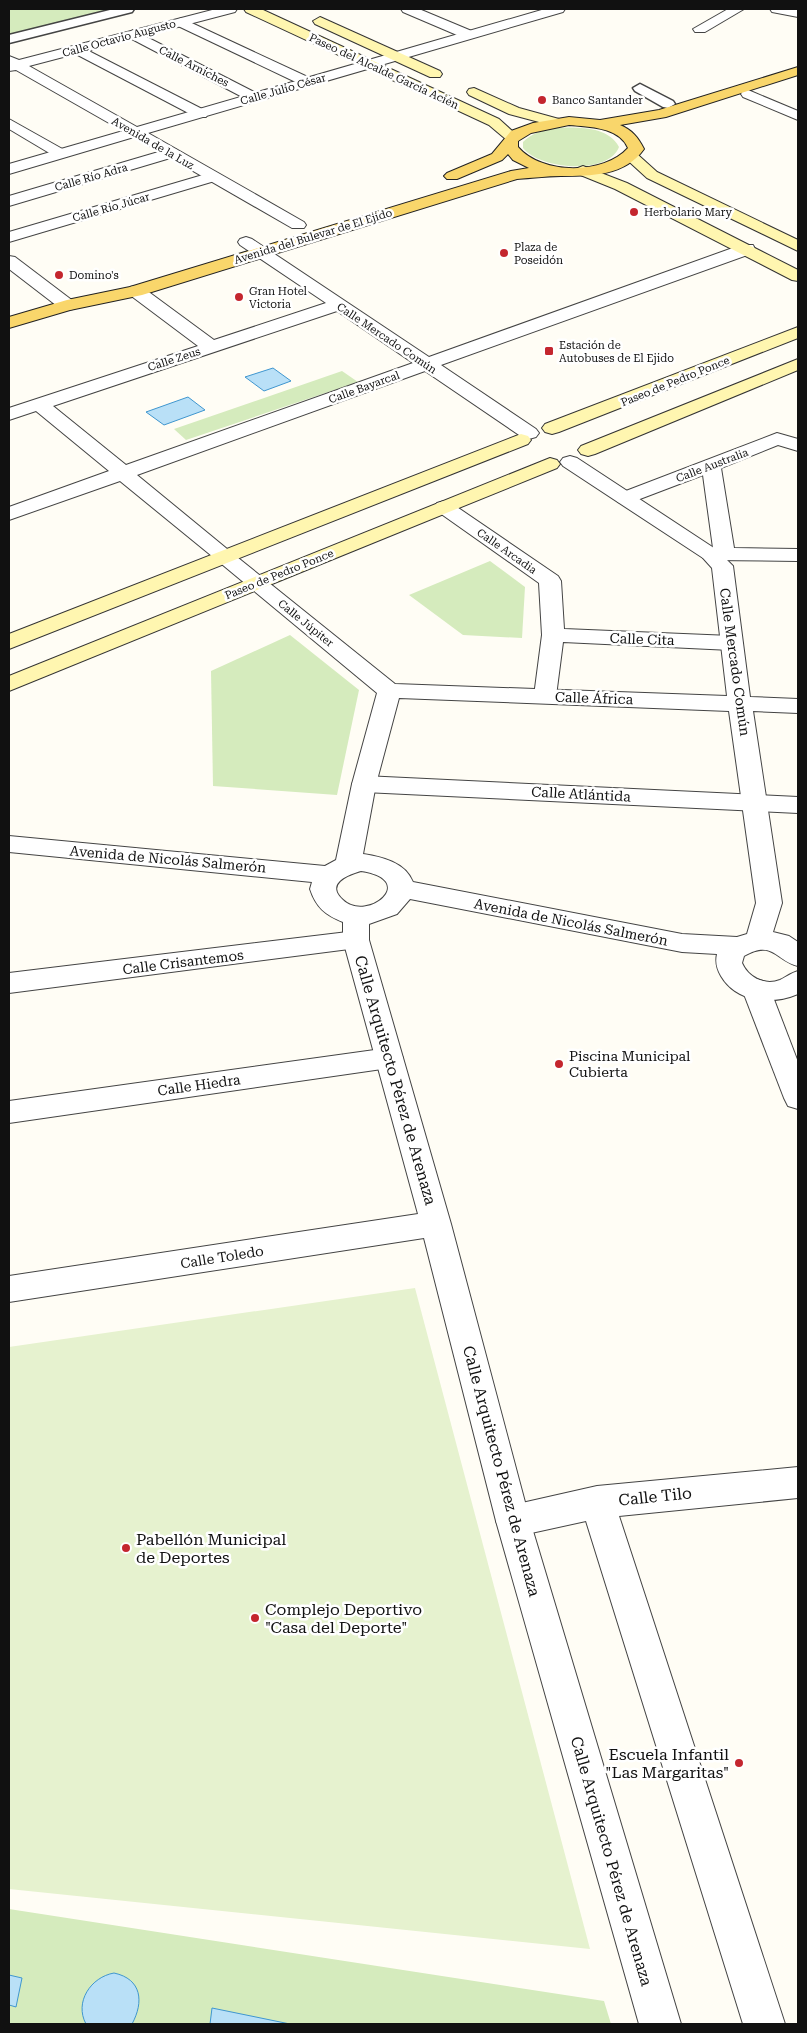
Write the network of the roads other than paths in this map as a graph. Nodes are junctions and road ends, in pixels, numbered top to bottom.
1 (128, 9) edge
2 (230, 9) edge
3 (251, 9) edge
4 (408, 9) edge
5 (558, 9) edge
6 (737, 9) edge
7 (777, 9) edge
8 (798, 14) edge
9 (311, 17) dead end
10 (181, 22) junction
11 (462, 29) junction
12 (700, 29) dead end
13 (132, 34) junction
14 (9, 38) edge
15 (77, 49) junction
16 (396, 56) junction
17 (12, 64) edge
18 (368, 65) junction
19 (798, 71) edge
20 (798, 78) edge
21 (307, 82) junction
22 (640, 88) dead end
23 (748, 94) junction
24 (256, 98) junction
25 (668, 104) dead end
26 (203, 115) junction
27 (798, 116) edge
28 (554, 122) junction
29 (9, 123) edge
30 (597, 124) junction
31 (136, 132) junction
32 (512, 140) junction
33 (633, 149) junction
34 (172, 153) junction
35 (61, 154) junction
36 (9, 169) edge
37 (560, 170) junction
38 (583, 171) junction
39 (214, 177) junction
40 (437, 181) dead end
41 (9, 200) edge
42 (363, 205) dead end
43 (298, 225) junction
44 (9, 237) edge
45 (246, 242) junction
46 (798, 246) edge
47 (746, 250) junction
48 (261, 252) junction
49 (9, 261) edge
50 (798, 276) edge
51 (136, 290) junction
52 (338, 304) junction
53 (67, 305) junction
54 (9, 323) edge
55 (798, 332) edge
56 (211, 347) junction
57 (427, 364) junction
58 (798, 364) edge
59 (39, 404) junction
60 (9, 414) edge
61 (552, 428) junction
62 (524, 437) junction
63 (798, 445) edge
64 (588, 450) junction
65 (560, 463) junction
66 (711, 465) junction
67 (123, 473) junction
68 (625, 498) junction
69 (444, 507) junction
70 (9, 514) edge
71 (717, 554) junction
72 (798, 555) edge
73 (225, 556) junction
74 (257, 583) junction
75 (552, 635) junction
76 (9, 642) edge
77 (731, 643) junction
78 (9, 684) edge
79 (389, 691) junction
80 (545, 696) junction
81 (741, 705) junction
82 (798, 706) edge
83 (364, 784) junction
84 (755, 802) junction
85 (798, 805) edge
86 (9, 844) edge
87 (338, 869) junction
88 (401, 890) junction
89 (356, 928) junction
90 (742, 952) junction
91 (798, 956) edge
92 (9, 983) edge
93 (796, 985) edge
94 (756, 990) junction
95 (389, 1058) junction
96 (798, 1098) edge
97 (9, 1112) edge
98 (436, 1224) junction
99 (9, 1289) edge
100 (798, 1482) edge
101 (597, 1502) junction
102 (513, 1521) junction
103 (660, 2024) edge
104 (764, 2024) edge

1 - 14 street
2 - 10 street, Calle Octavio Augusto
3 - 18 main road, Paseo del Alcalde García Acién
4 - 11 street
5 - 11 street, Calle Julio César
6 - 12 street
7 - 8 street
9 - 16 main road, Paseo del Alcalde García Acién
10 - 13 street, Calle Octavio Augusto
10 - 21 street
11 - 16 street, Calle Julio César
13 - 15 street, Calle Octavio Augusto
13 - 24 street, Calle Arniches
15 - 17 street, Calle Octavio Augusto
15 - 26 street
16 - 18 street, Calle Julio César
16 - 28 main road, Paseo del Alcalde García Acién
17 - 31 street, Avenida de la Luz
18 - 21 street, Calle Julio César
18 - 32 main road, Paseo del Alcalde García Acién
19 - 30 main road
20 - 23 main road
21 - 24 street, Calle Julio César
22 - 25 street
23 - 27 street
23 - 33 main road
24 - 26 street, Calle Julio César
26 - 31 street, Calle Julio César
28 - 30 main road
28 - 32 main road
29 - 35 street
30 - 33 main road
31 - 34 street, Avenida de la Luz
31 - 35 street, Calle Julio César
32 - 37 main road
32 - 40 main road
33 - 38 main road
33 - 46 main road
34 - 39 street, Avenida de la Luz
34 - 41 street, Calle Río Adra
35 - 36 street, Calle Julio César
37 - 38 main road
37 - 48 main road, Avenida del Bulevar de El Ejido
38 - 47 main road
39 - 43 street, Avenida de la Luz
39 - 44 street, Calle Río Júcar
42 - 43 main road, Avenida del Bulevar de El Ejido
43 - 45 main road, Avenida del Bulevar de El Ejido
45 - 48 street, Calle Mercado Común
45 - 53 main road, Avenida del Bulevar de El Ejido
47 - 50 main road
47 - 57 street, Calle Bayarcal
48 - 51 main road, Avenida del Bulevar de El Ejido
48 - 52 street, Calle Mercado Común
49 - 53 street
51 - 53 main road, Avenida del Bulevar de El Ejido
51 - 56 street
52 - 56 street, Calle Zeus
52 - 57 street, Calle Mercado Común
53 - 54 main road, Avenida del Bulevar de El Ejido
55 - 61 main road, Paseo de Pedro Ponce
56 - 59 street, Calle Zeus
57 - 62 street, Calle Mercado Común
57 - 67 street, Calle Bayarcal
58 - 64 main road
59 - 60 street, Calle Zeus
59 - 67 street, Calle Júpiter
61 - 62 main road, Paseo de Pedro Ponce
61 - 64 main road
62 - 65 main road
62 - 73 main road
63 - 66 street, Calle Australia
64 - 65 main road, Paseo de Pedro Ponce
65 - 68 street, Calle Mercado Común
65 - 69 main road, Paseo de Pedro Ponce
66 - 68 street, Calle Australia
66 - 71 street, Calle Mercado Común
67 - 70 street, Calle Bayarcal
67 - 73 street, Calle Júpiter
68 - 71 street, Calle Mercado Común
69 - 74 main road, Paseo de Pedro Ponce
69 - 75 street, Calle Arcadia
71 - 72 street
71 - 77 street, Calle Mercado Común
73 - 74 street, Calle Júpiter
73 - 76 main road
74 - 78 main road, Paseo de Pedro Ponce
74 - 79 street, Calle Júpiter
75 - 77 street, Calle Cita
75 - 80 street, Calle Arcadia
77 - 81 street, Calle Mercado Común
79 - 80 street, Calle África
79 - 83 street
80 - 81 street, Calle África
81 - 82 street, Calle África
81 - 84 street, Calle Mercado Común
83 - 84 street, Calle Atlántida
83 - 87 street
84 - 85 street, Calle Atlántida
84 - 90 street, Calle Mercado Común
86 - 87 street, Avenida de Nicolás Salmerón
87 - 88 street
87 - 89 street
88 - 89 street
88 - 90 street, Avenida de Nicolás Salmerón
89 - 92 street, Calle Crisantemos
89 - 95 street, Calle Arquitecto Pérez de Arenaza
90 - 91 street
90 - 94 street
93 - 94 street
94 - 96 street
95 - 97 street, Calle Hiedra
95 - 98 street, Calle Arquitecto Pérez de Arenaza
98 - 99 street, Calle Toledo
98 - 102 street, Calle Arquitecto Pérez de Arenaza
100 - 101 street, Calle Tilo
101 - 102 street, Calle Tilo
101 - 104 street
102 - 103 street, Calle Arquitecto Pérez de Arenaza

